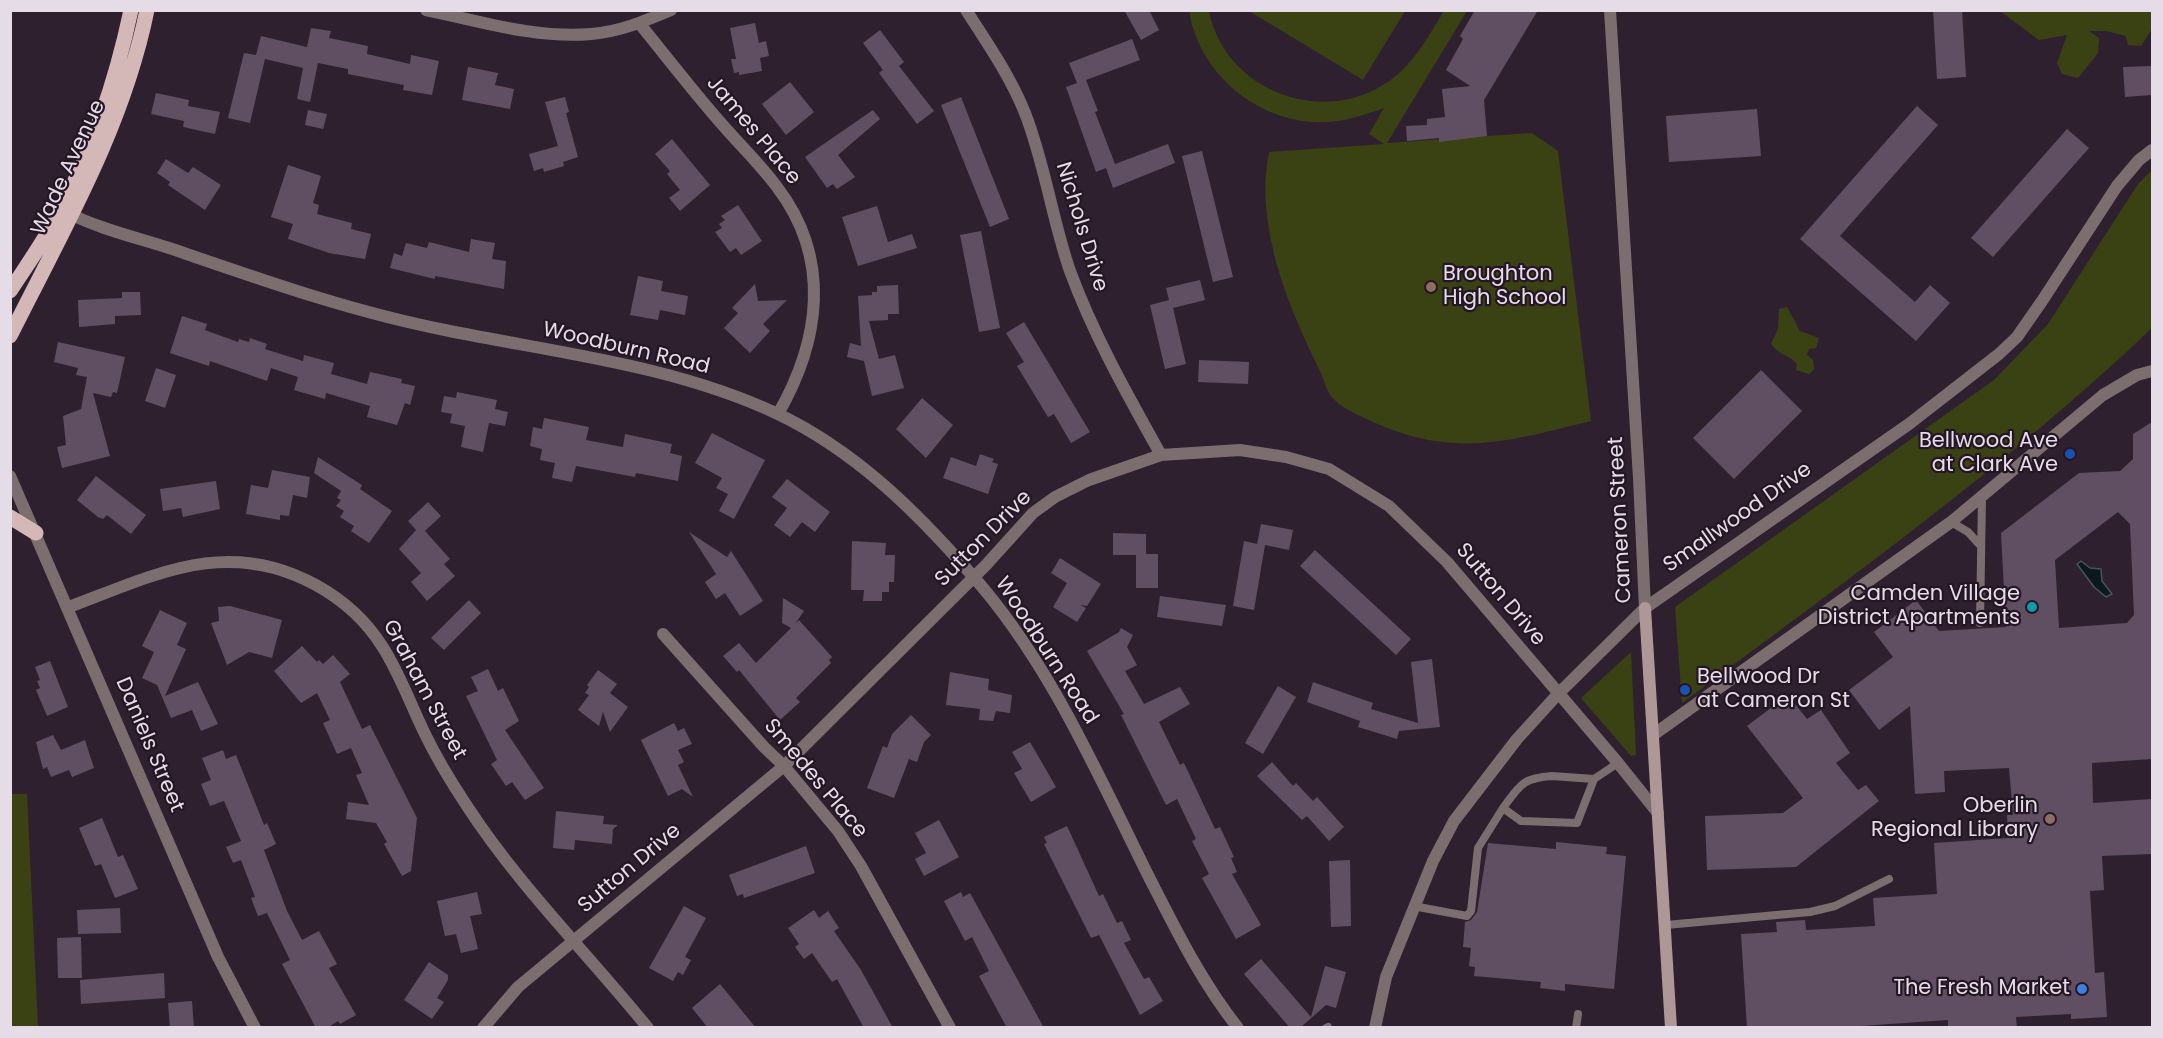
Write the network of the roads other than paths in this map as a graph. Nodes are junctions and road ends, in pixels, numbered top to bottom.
1 (131, 10) edge
2 (147, 10) edge
3 (426, 10) edge
4 (671, 10) edge
5 (966, 10) edge
6 (1610, 10) edge
7 (639, 23) junction
8 (2152, 150) edge
9 (67, 212) junction
10 (10, 291) edge
11 (10, 336) edge
12 (2152, 371) edge
13 (778, 414) junction
14 (1161, 454) junction
15 (10, 476) edge
16 (1982, 496) junction
17 (10, 517) edge
18 (1951, 522) junction
19 (36, 533) junction
20 (1979, 544) junction
21 (974, 577) junction
22 (69, 607) junction
23 (1644, 608) junction
24 (1980, 623) dead end
25 (663, 634) dead end
26 (1558, 694) junction
27 (1653, 735) junction
28 (1618, 763) junction
29 (784, 766) junction
30 (1594, 779) junction
31 (1503, 808) junction
32 (1658, 813) junction
33 (1888, 879) dead end
34 (1413, 906) junction
35 (1665, 925) junction
36 (574, 941) junction
37 (1578, 1014) dead end
38 (255, 1028) edge
39 (483, 1028) edge
40 (648, 1028) edge
41 (950, 1028) edge
42 (1238, 1028) edge
43 (1375, 1028) edge
44 (1576, 1028) edge
45 (1671, 1028) edge

1 - 9 main road, Wade Avenue
2 - 9 main road, Wade Avenue
3 - 7 street
4 - 7 street
5 - 14 street, Nichols Drive
6 - 23 street, Cameron Street
7 - 13 street, James Place
8 - 23 street, Smallwood Drive
9 - 10 main road, Wade Avenue
9 - 11 main road, Wade Avenue
9 - 13 street, Woodburn Road
12 - 16 street
13 - 21 street, Woodburn Road
14 - 21 street, Sutton Drive
14 - 26 street, Sutton Drive
15 - 19 street, Daniels Street
16 - 18 street
16 - 20 lane
17 - 19 main road
18 - 20 lane
18 - 27 street
19 - 22 street, Daniels Street
20 - 24 lane
21 - 29 street, Sutton Drive
21 - 42 street, Woodburn Road
22 - 36 street, Graham Street
22 - 38 street, Daniels Street
23 - 26 street, Smallwood Drive
23 - 27 street, Cameron Street
25 - 29 street, Smedes Place
26 - 28 street, Sutton Drive
26 - 34 street, Smallwood Drive
27 - 32 street, Cameron Street
28 - 30 lane
28 - 32 street, Sutton Drive
29 - 36 street, Sutton Drive
29 - 41 street, Smedes Place
30 - 31 lane
30 - 31 lane
31 - 34 lane
32 - 35 street, Cameron Street
33 - 35 lane
34 - 43 street, Smallwood Drive
35 - 45 street, Cameron Street
36 - 39 street, Sutton Drive
36 - 40 street, Graham Street
37 - 44 lane

